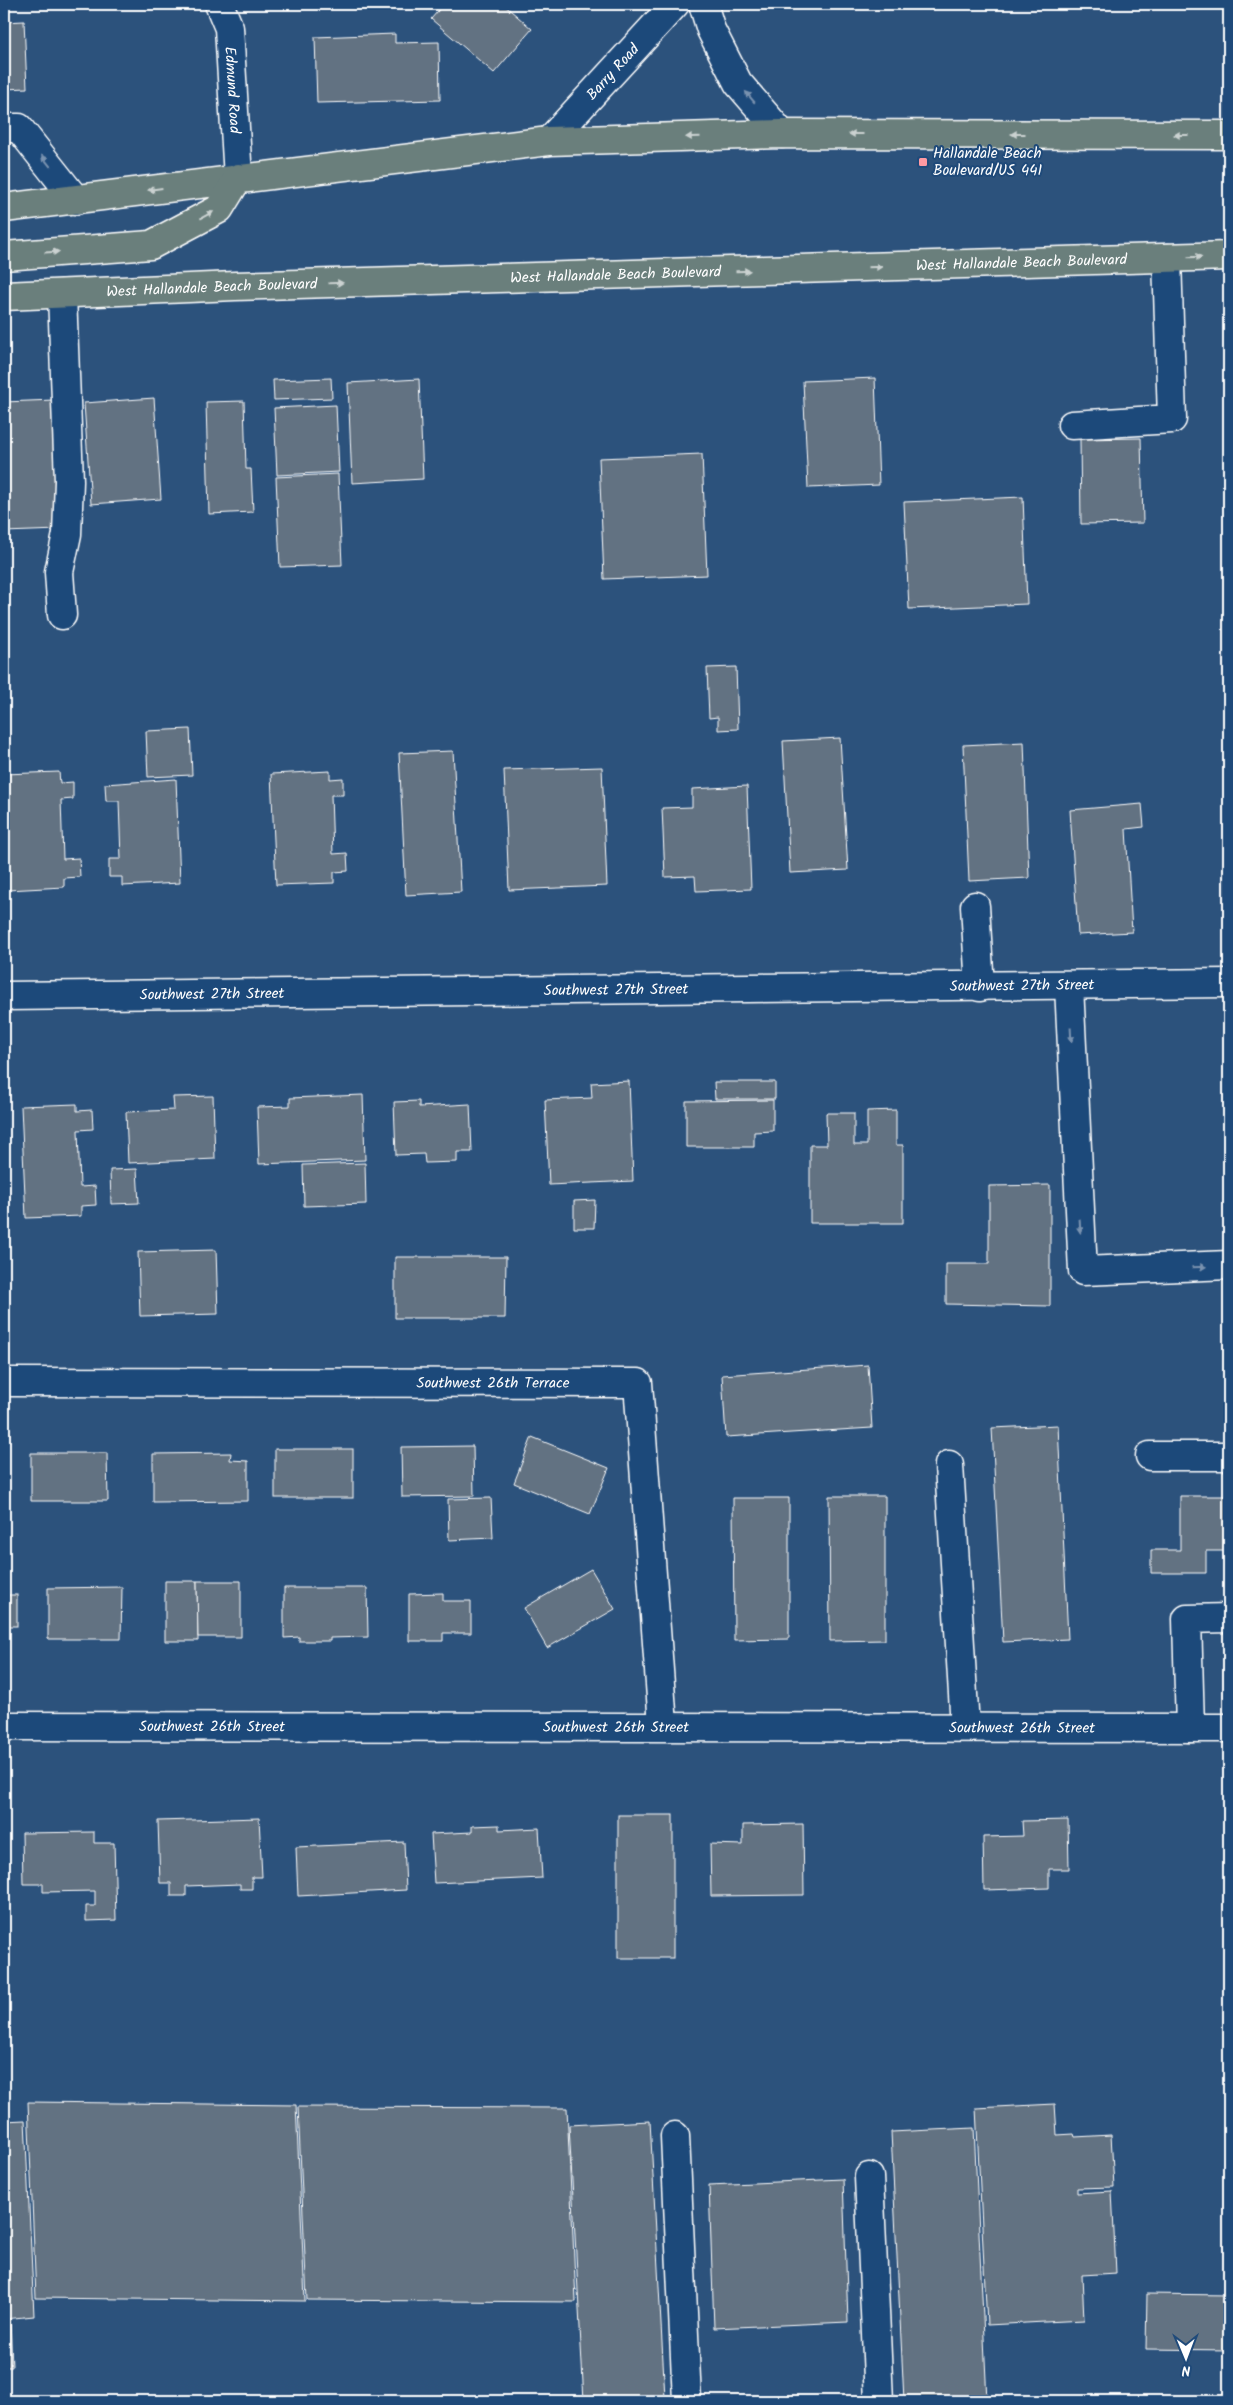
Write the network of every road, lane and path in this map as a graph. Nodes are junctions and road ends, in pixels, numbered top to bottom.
1 (219, 4) edge
2 (675, 4) edge
3 (703, 4) edge
4 (4, 128) edge
5 (782, 134) junction
6 (1229, 135) edge
7 (549, 141) junction
8 (238, 178) junction
9 (76, 200) junction
10 (4, 208) edge
11 (4, 256) edge
12 (1229, 256) edge
13 (1167, 258) junction
14 (62, 294) junction
15 (4, 296) edge
16 (1072, 425) dead end
17 (62, 615) dead end
18 (975, 906) dead end
19 (1229, 983) edge
20 (1069, 986) junction
21 (980, 987) junction
22 (4, 996) edge
23 (1229, 1265) edge
24 (4, 1382) edge
25 (1150, 1456) dead end
26 (1229, 1456) edge
27 (949, 1465) dead end
28 (1229, 1618) edge
29 (663, 1725) junction
30 (4, 1726) edge
31 (965, 1727) junction
32 (1190, 1728) junction
33 (1229, 1728) edge
34 (675, 2136) dead end
35 (869, 2176) dead end
36 (687, 2401) edge
37 (879, 2401) edge

1 - 8 street, Edmund Road
2 - 7 street, Barry Road
5 -> 3 street
9 -> 4 street
6 -> 5 main road
5 -> 7 main road
7 - 8 main road
8 -> 9 main road
11 -> 8 main road
9 - 10 main road
13 -> 12 main road, West Hallandale Beach Boulevard
14 -> 13 main road, West Hallandale Beach Boulevard
13 - 16 street
14 - 15 main road, West Hallandale Beach Boulevard
14 - 17 street
18 - 21 street
19 - 20 street, Southwest 27th Street
20 - 21 street, Southwest 27th Street
20 -> 23 street
21 - 22 street, Southwest 27th Street
24 - 29 street, Southwest 26th Terrace
25 - 26 street
27 - 31 street
28 - 32 street
29 - 30 street, Southwest 26th Street
29 - 31 street, Southwest 26th Street
31 - 32 street, Southwest 26th Street
32 - 33 street, Southwest 26th Street
34 - 36 street
35 - 37 street

